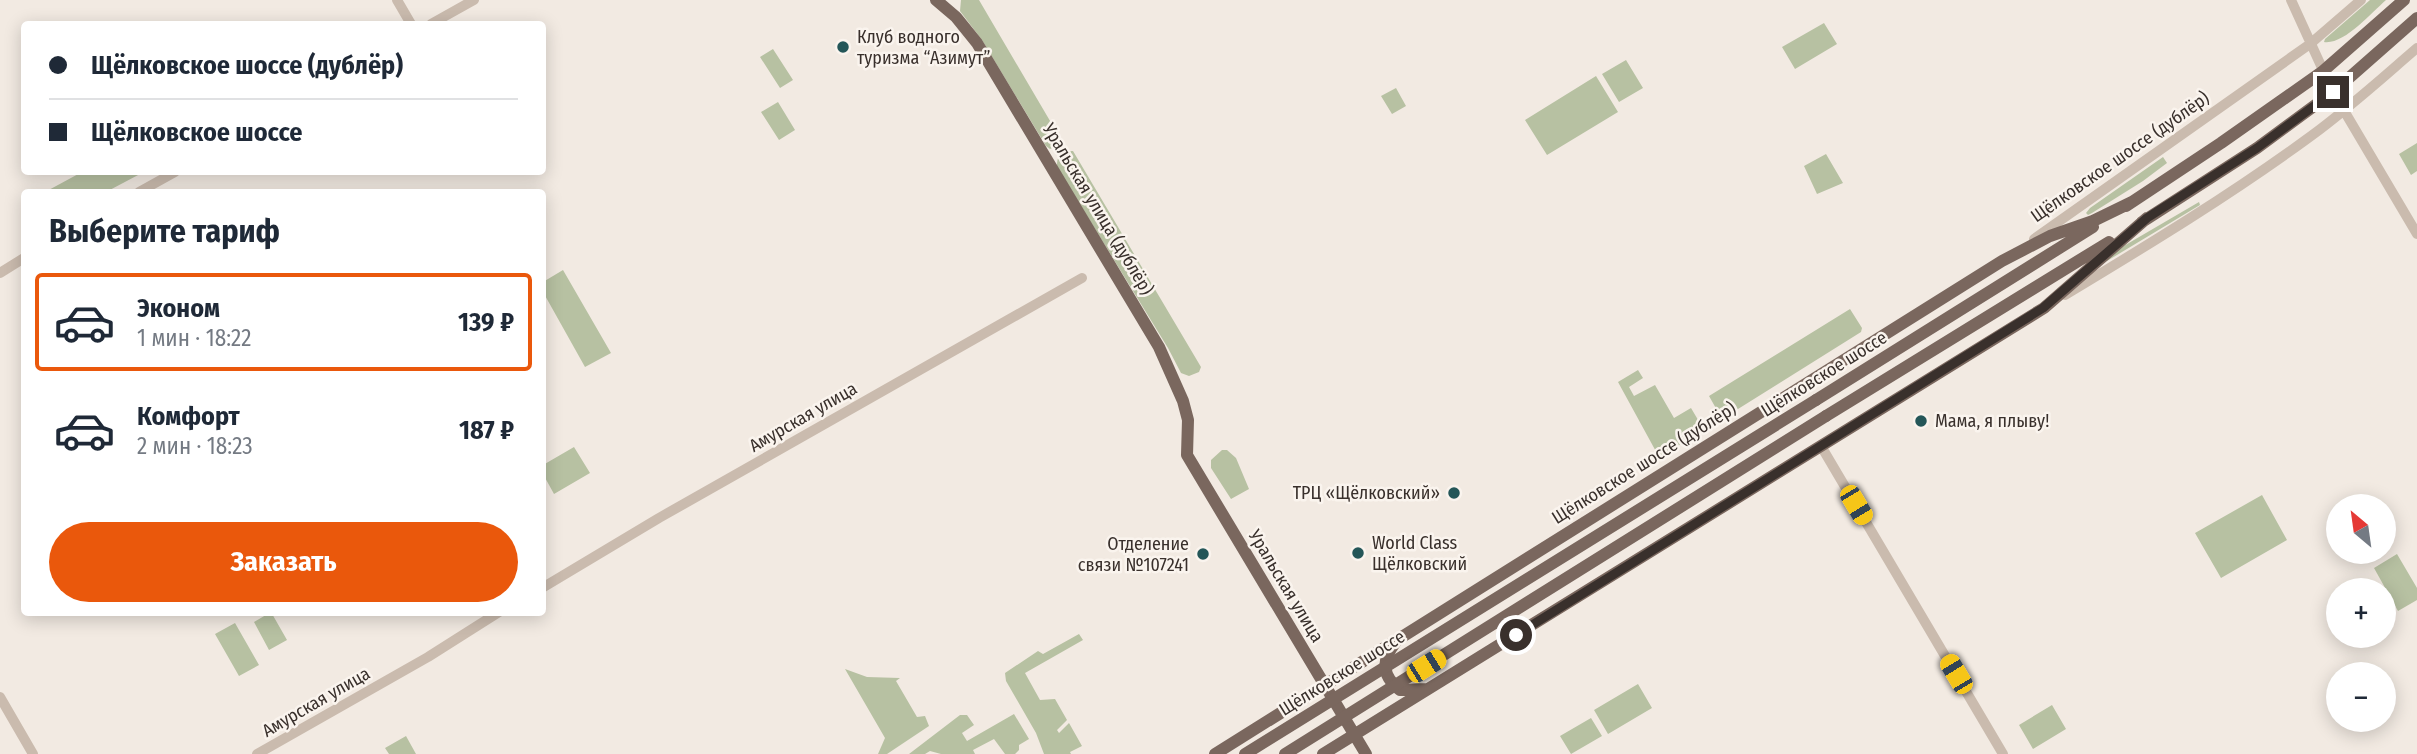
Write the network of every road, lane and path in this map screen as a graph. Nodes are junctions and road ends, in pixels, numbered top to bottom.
1 (397, 0) edge
2 (474, 0) edge
3 (936, 0) edge
4 (2291, 0) edge
5 (2361, 0) edge
6 (2404, 0) edge
7 (2417, 18) edge
8 (409, 21) edge
9 (436, 21) edge
10 (2310, 44) junction
11 (2417, 48) edge
12 (2322, 72) junction
13 (2333, 92) junction
14 (2344, 111) junction
15 (170, 175) edge
16 (145, 189) edge
17 (2132, 202) junction
18 (2147, 218) junction
19 (2417, 234) edge
20 (21, 260) edge
21 (2002, 261) junction
22 (0, 273) edge
23 (1082, 278) dead end
24 (2043, 308) junction
25 (1821, 446) junction
26 (1188, 455) joint
27 (546, 586) edge
28 (493, 616) edge
29 (1397, 640) junction
30 (1324, 684) junction
31 (1430, 688) junction
32 (0, 698) edge
33 (1354, 735) junction
34 (33, 754) edge
35 (257, 754) edge
36 (1215, 754) edge
37 (1245, 754) edge
38 (1285, 754) edge
39 (1323, 754) edge
40 (1366, 754) edge
41 (2003, 754) edge

1 - 8 street
2 - 9 street
3 - 26 main road, Уральская улица (дублёр)
4 - 10 street
5 - 10 street, Щёлковское шоссе (дублёр)
6 - 12 main road, Щёлковское шоссе
7 - 13 main road, Щёлковское шоссе
10 - 12 street
10 - 21 street, Щёлковское шоссе (дублёр)
11 - 14 street
12 - 13 street
12 - 17 main road, Щёлковское шоссе
13 - 14 street
13 - 18 main road, Щёлковское шоссе
14 - 19 street
14 - 24 street
15 - 16 street
17 - 21 main road
17 - 37 main road, Щёлковское шоссе, bridge
18 - 24 main road
18 - 38 main road, Щёлковское шоссе, bridge
20 - 22 street
21 - 29 main road, Щёлковское шоссе (дублёр)
23 - 27 street, Амурская улица
24 - 25 main road
25 - 31 main road
25 - 41 street
26 - 30 main road, Уральская улица
28 - 35 street, Амурская улица
29 - 30 main road, Щёлковское шоссе (дублёр)
29 - 31 main road
30 - 33 main road, Уральская улица
30 - 36 main road, Щёлковское шоссе (дублёр)
31 - 33 main road
32 - 34 street
33 - 39 main road
33 - 40 main road, Уральская улица

